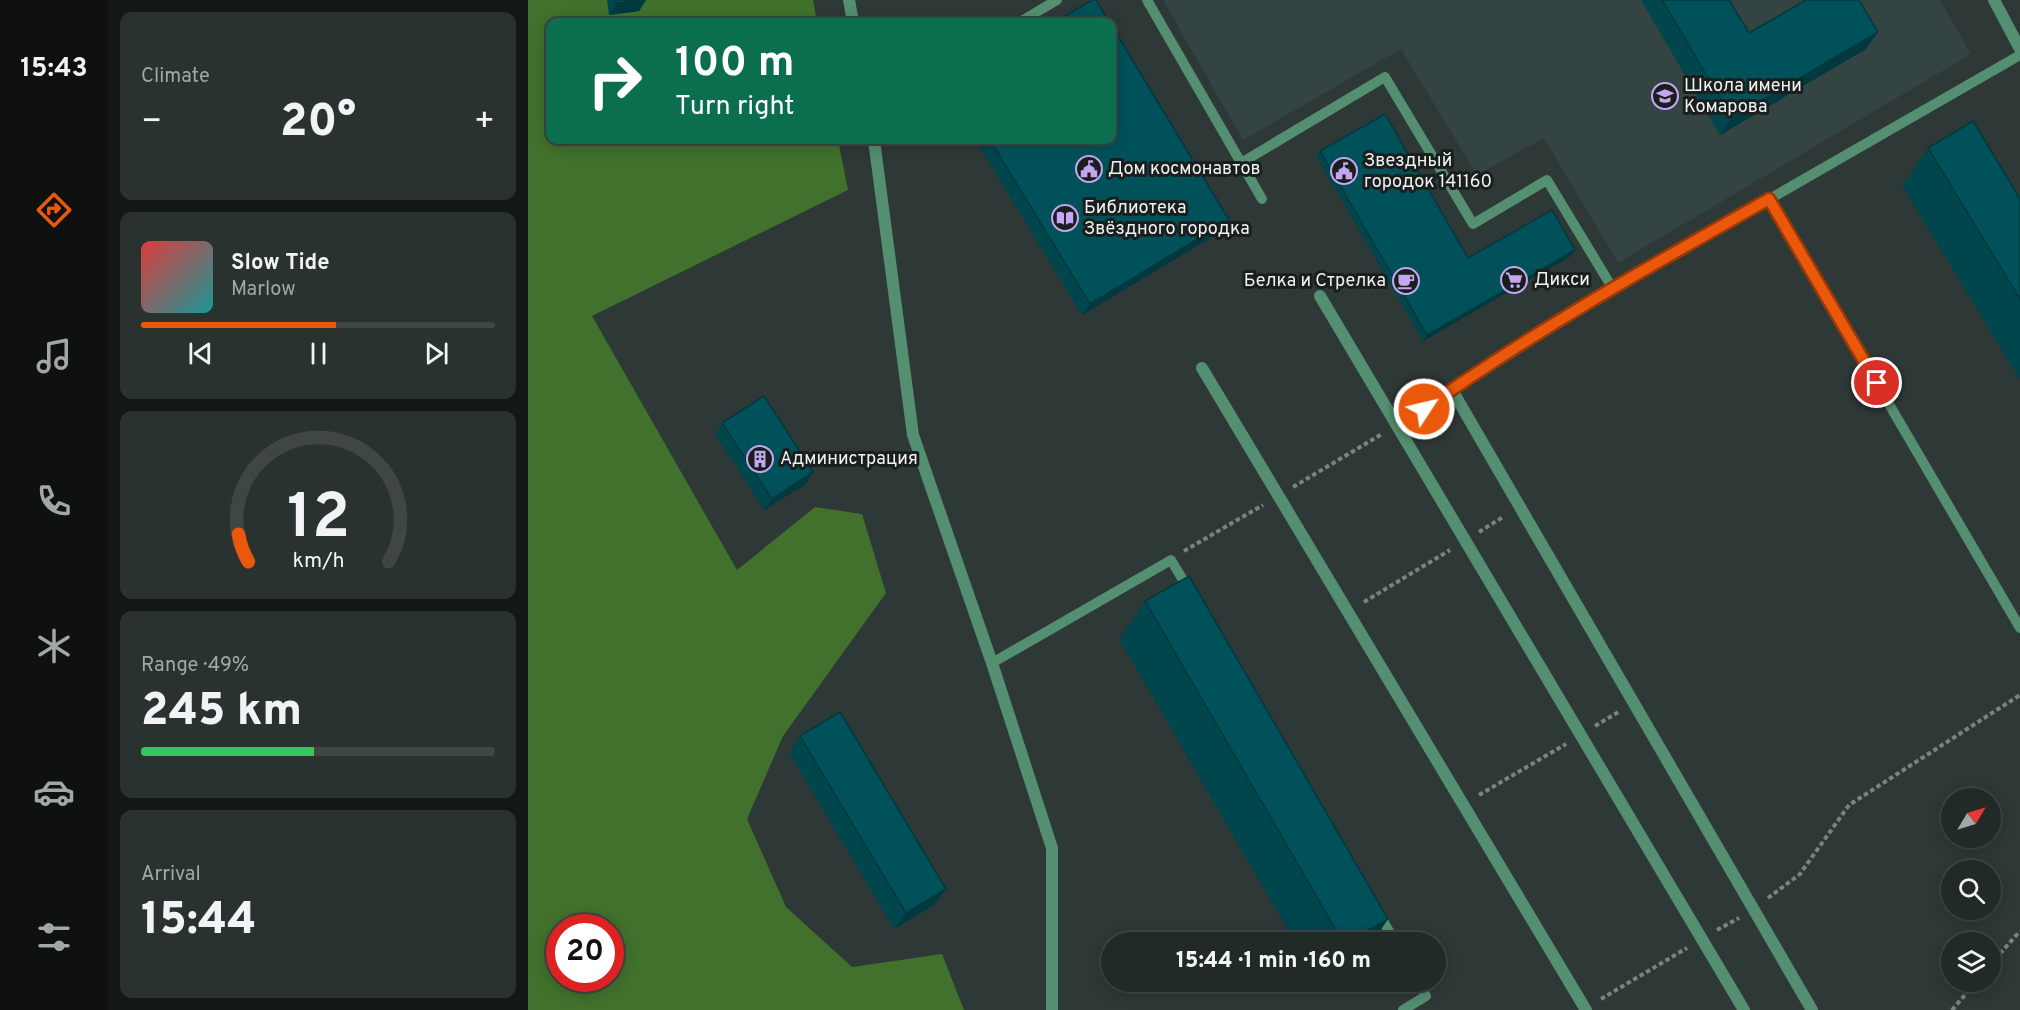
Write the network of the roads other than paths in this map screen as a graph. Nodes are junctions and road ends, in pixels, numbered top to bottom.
1 (849, 0) edge
2 (1057, 0) edge
3 (1147, 0) edge
4 (1994, 0) edge
5 (852, 18) edge
6 (1027, 18) edge
7 (2020, 49) edge
8 (2020, 55) edge
9 (875, 144) edge
10 (1241, 163) junction
11 (1262, 199) dead end
12 (1769, 199) junction
13 (1612, 289) junction
14 (1320, 296) dead end
15 (1202, 368) dead end
16 (1452, 390) junction
17 (1424, 409) dead end
18 (1195, 601) edge
19 (2020, 628) edge
20 (992, 663) junction
21 (1370, 898) edge
22 (1389, 932) edge
23 (1424, 992) edge
24 (1585, 1009) edge
25 (1052, 1010) edge
26 (1403, 1010) edge
27 (1744, 1010) edge
28 (1812, 1010) edge

1 - 5 street
2 - 6 lane
3 - 10 lane
4 - 7 street
8 - 12 lane
9 - 20 street
10 - 11 lane
10 - 13 lane
12 - 13 lane
12 - 19 lane
13 - 16 lane
14 - 27 street
15 - 24 street
16 - 17 lane
16 - 28 street
18 - 20 lane
20 - 25 street
21 - 22 lane
23 - 26 lane

